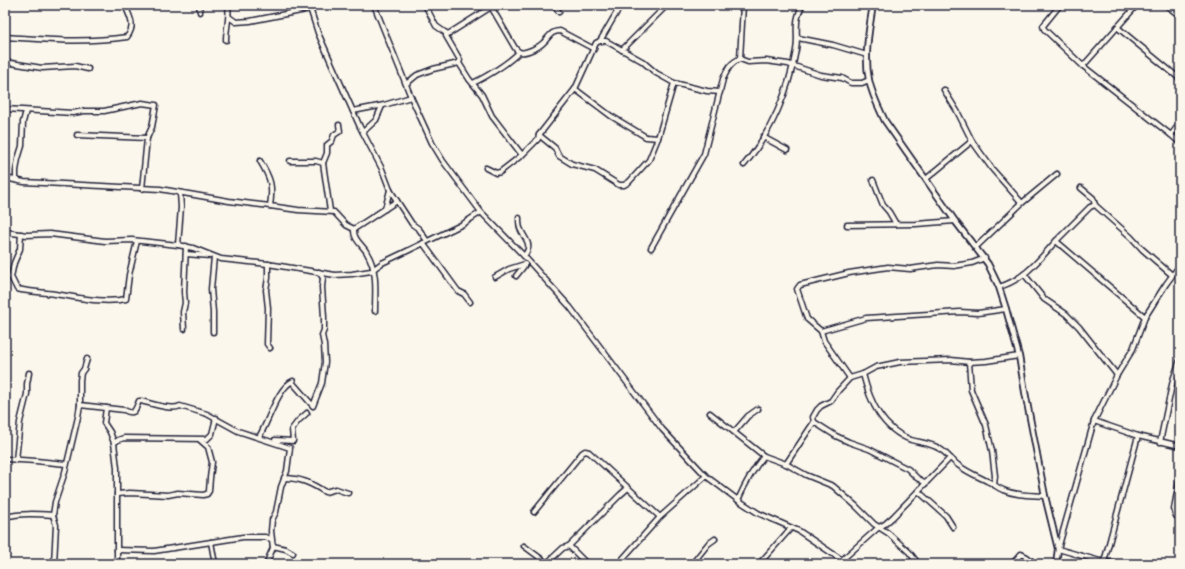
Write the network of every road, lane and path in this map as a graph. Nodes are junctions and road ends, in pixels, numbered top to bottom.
1 (126, 5) edge
2 (199, 5) edge
3 (228, 5) edge
4 (374, 5) edge
5 (425, 5) edge
6 (554, 5) edge
7 (620, 5) edge
8 (743, 5) edge
9 (802, 5) edge
10 (873, 5) edge
11 (1060, 5) edge
12 (1137, 5) edge
13 (1166, 5) edge
14 (490, 6) edge
15 (310, 7) edge
16 (665, 7) dead end
17 (200, 12) dead end
18 (559, 12) dead end
19 (1180, 16) edge
20 (229, 17) junction
21 (1117, 27) junction
22 (446, 33) junction
23 (5, 37) edge
24 (798, 38) junction
25 (226, 40) dead end
26 (600, 41) junction
27 (594, 49) junction
28 (622, 50) junction
29 (519, 52) junction
30 (867, 55) junction
31 (740, 59) junction
32 (5, 62) edge
33 (459, 63) junction
34 (793, 65) junction
35 (1083, 66) junction
36 (88, 69) dead end
37 (1180, 79) edge
38 (869, 80) junction
39 (473, 83) junction
40 (674, 83) junction
41 (406, 84) junction
42 (575, 89) junction
43 (944, 90) dead end
44 (720, 92) junction
45 (411, 97) junction
46 (382, 106) junction
47 (5, 109) edge
48 (26, 111) junction
49 (353, 111) junction
50 (1180, 123) edge
51 (339, 125) dead end
52 (363, 132) junction
53 (77, 135) dead end
54 (539, 135) junction
55 (1171, 135) junction
56 (763, 137) junction
57 (147, 138) junction
58 (658, 138) junction
59 (972, 141) junction
60 (1180, 142) edge
61 (787, 150) dead end
62 (522, 155) junction
63 (260, 161) dead end
64 (290, 161) dead end
65 (323, 164) junction
66 (744, 165) dead end
67 (486, 168) dead end
68 (1057, 174) dead end
69 (926, 179) junction
70 (5, 180) edge
71 (16, 180) junction
72 (873, 180) dead end
73 (1082, 188) dead end
74 (142, 189) junction
75 (390, 190) junction
76 (180, 193) junction
77 (397, 201) junction
78 (1022, 203) junction
79 (1095, 205) junction
80 (270, 206) junction
81 (385, 209) junction
82 (330, 211) junction
83 (481, 212) junction
84 (519, 218) dead end
85 (955, 221) junction
86 (896, 224) junction
87 (847, 225) dead end
88 (354, 229) junction
89 (5, 232) edge
90 (21, 234) junction
91 (137, 241) junction
92 (1056, 241) junction
93 (425, 242) junction
94 (178, 245) junction
95 (186, 246) junction
96 (976, 247) junction
97 (651, 248) dead end
98 (186, 254) junction
99 (212, 256) junction
100 (524, 256) junction
101 (985, 258) junction
102 (527, 262) junction
103 (268, 264) junction
104 (1180, 265) edge
105 (375, 269) junction
106 (319, 272) junction
107 (1174, 273) junction
108 (1024, 274) junction
109 (330, 275) junction
110 (516, 276) dead end
111 (1180, 276) edge
112 (495, 277) dead end
113 (323, 278) junction
114 (998, 287) junction
115 (470, 302) dead end
116 (1006, 309) junction
117 (375, 311) dead end
118 (1146, 317) junction
119 (184, 329) dead end
120 (821, 331) junction
121 (212, 332) dead end
122 (270, 348) dead end
123 (1019, 356) junction
124 (87, 359) dead end
125 (1180, 360) edge
126 (969, 362) junction
127 (1180, 364) edge
128 (29, 373) dead end
129 (863, 374) junction
130 (1117, 375) junction
131 (850, 378) junction
132 (80, 405) junction
133 (106, 408) junction
134 (758, 409) dead end
135 (307, 413) dead end
136 (710, 413) dead end
137 (216, 418) junction
138 (1094, 421) junction
139 (814, 422) junction
140 (735, 431) junction
141 (1138, 436) junction
142 (261, 438) junction
143 (200, 440) junction
144 (1160, 442) junction
145 (114, 443) junction
146 (1180, 446) edge
147 (764, 456) junction
148 (950, 458) junction
149 (5, 459) edge
150 (16, 460) junction
151 (66, 464) junction
152 (786, 464) junction
153 (706, 476) junction
154 (1180, 476) edge
155 (284, 478) junction
156 (926, 483) junction
157 (994, 485) junction
158 (628, 488) junction
159 (918, 491) junction
160 (348, 493) dead end
161 (117, 494) junction
162 (1045, 496) junction
163 (738, 500) junction
164 (534, 512) dead end
165 (53, 515) junction
166 (5, 517) edge
167 (660, 517) junction
168 (1180, 518) edge
169 (879, 527) junction
170 (953, 527) dead end
171 (791, 528) junction
172 (270, 531) junction
173 (265, 537) junction
174 (271, 539) junction
175 (715, 539) dead end
176 (211, 542) junction
177 (273, 546) junction
178 (524, 546) dead end
179 (569, 546) junction
180 (1058, 549) junction
181 (117, 550) junction
182 (292, 553) dead end
183 (842, 559) junction
184 (917, 562) dead end
185 (1104, 562) junction
186 (54, 564) edge
187 (117, 564) edge
188 (215, 564) edge
189 (266, 564) edge
190 (546, 564) edge
191 (587, 564) edge
192 (618, 564) edge
193 (692, 564) edge
194 (759, 564) edge
195 (848, 564) edge
196 (1012, 564) edge
197 (1035, 564) edge
198 (1056, 564) edge
199 (1117, 564) edge

1 - 23 street
2 - 17 street
3 - 20 street
4 - 41 street
5 - 22 street
6 - 18 street
7 - 26 street
8 - 31 street
9 - 24 street
10 - 30 street
11 - 35 street
12 - 21 street
13 - 19 street
14 - 22 street
14 - 29 street
15 - 20 street
15 - 49 street
16 - 28 street
20 - 25 street
21 - 35 street
21 - 37 street
22 - 33 street
24 - 30 street
24 - 34 street
26 - 27 street
26 - 28 street
27 - 29 street
27 - 42 street
28 - 40 street
29 - 39 street
30 - 38 street
31 - 34 street
31 - 44 street
32 - 36 street
33 - 39 street
33 - 41 street
34 - 38 street
34 - 56 street
35 - 55 street
38 - 69 street
39 - 62 street
40 - 44 street
40 - 58 street
41 - 45 street
42 - 54 street
42 - 58 street
43 - 59 street
44 - 97 street
45 - 46 street
45 - 83 street
46 - 49 street
46 - 52 street
47 - 48 street
48 - 57 street
48 - 71 street
49 - 52 street
50 - 55 street
51 - 65 street
52 - 75 street
53 - 57 street
54 - 58 street
54 - 62 street
55 - 60 street
56 - 61 street
56 - 66 street
57 - 74 street
59 - 69 street
59 - 78 street
62 - 67 street
63 - 80 street
64 - 65 street
65 - 82 street
68 - 78 street
69 - 85 street
70 - 71 street
71 - 74 street
72 - 86 street
73 - 79 street
74 - 76 street
75 - 77 street
75 - 81 street
76 - 80 street
76 - 94 street
77 - 81 street
77 - 93 street
78 - 96 street
79 - 92 street
79 - 107 street
80 - 82 street
81 - 88 street
82 - 88 street
83 - 93 street
83 - 100 street
84 - 100 street
85 - 86 street
85 - 96 street
86 - 87 street
88 - 105 street
89 - 90 street
90 - 91 street
90 - 91 street
91 - 94 street
92 - 108 street
92 - 118 street
93 - 105 street
93 - 115 street
94 - 95 street
95 - 98 street
95 - 99 street
96 - 101 street
98 - 99 street
98 - 119 street
99 - 103 street
99 - 121 street
100 - 102 street
101 - 114 street
101 - 120 street
102 - 110 street
102 - 112 street
102 - 153 street
103 - 106 street
103 - 122 street
104 - 107 street
105 - 109 street
105 - 117 street
106 - 109 street
106 - 113 street
107 - 111 street
107 - 118 street
108 - 114 street
108 - 130 street
109 - 113 street
113 - 142 street
114 - 116 street
116 - 120 street
116 - 123 street
118 - 130 street
120 - 131 street
123 - 126 street
123 - 162 street
124 - 132 street
125 - 144 street
126 - 129 street
126 - 157 street
127 - 144 street
128 - 150 street
129 - 131 street
129 - 148 street
130 - 138 street
131 - 139 street
132 - 133 street
132 - 151 street
133 - 137 street
133 - 145 street
134 - 140 street
135 - 142 street
136 - 140 street
137 - 142 street
137 - 143 street
138 - 141 street
138 - 180 street
139 - 152 street
139 - 156 street
140 - 147 street
141 - 144 street
141 - 185 street
142 - 155 street
143 - 145 street
143 - 161 street
144 - 146 street
145 - 161 street
147 - 152 street
147 - 163 street
148 - 156 street
148 - 157 street
149 - 150 street
150 - 151 street
151 - 165 street
152 - 169 street
153 - 163 street
153 - 167 street
154 - 168 street
155 - 160 street
155 - 172 street
156 - 159 street
157 - 162 street
158 - 164 street
158 - 167 street
158 - 179 street
159 - 169 street
159 - 170 street
161 - 181 street
162 - 180 street
163 - 171 street
165 - 166 street
165 - 186 street
167 - 192 street
169 - 183 street
169 - 184 street
171 - 183 street
171 - 194 street
172 - 173 street
172 - 174 street
173 - 174 street
173 - 176 street
174 - 177 street
175 - 193 street
176 - 181 street
176 - 188 street
177 - 182 street
177 - 189 street
178 - 190 street
179 - 190 street
179 - 191 street
180 - 185 street
180 - 198 street
181 - 187 street
183 - 195 street
185 - 199 street
196 - 197 street

